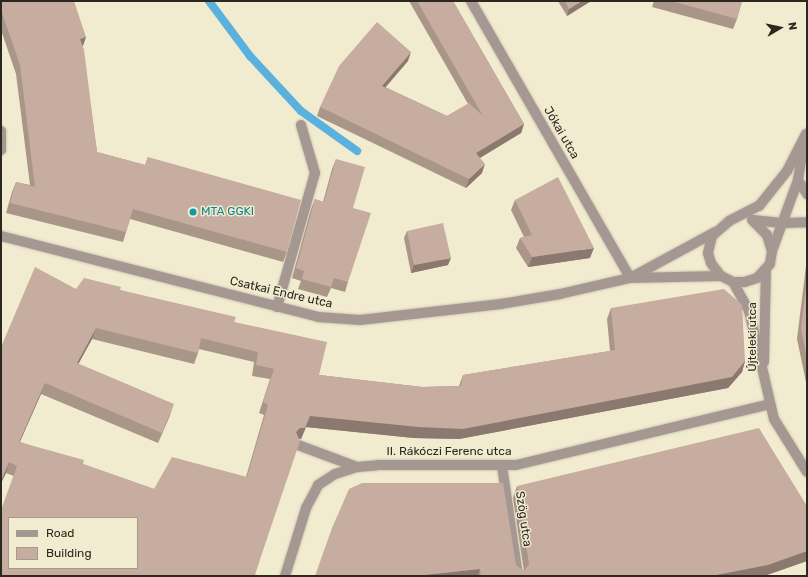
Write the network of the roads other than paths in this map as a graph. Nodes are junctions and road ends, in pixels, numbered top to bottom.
1 (471, 1) edge
2 (301, 125) dead end
3 (1, 131) edge
4 (807, 132) edge
5 (1, 150) edge
6 (798, 180) junction
7 (807, 194) edge
8 (737, 217) junction
9 (752, 220) junction
10 (807, 222) edge
11 (784, 224) junction
12 (715, 232) junction
13 (1, 236) edge
14 (772, 251) junction
15 (766, 270) junction
16 (721, 276) junction
17 (630, 278) junction
18 (733, 282) junction
19 (277, 307) junction
20 (770, 404) junction
21 (298, 445) edge
22 (502, 466) junction
23 (357, 468) junction
24 (807, 472) edge
25 (285, 576) edge
26 (518, 576) edge

1 - 17 street, Jókai utca
2 - 19 street
3 - 5 street
4 - 6 street
4 - 8 street
6 - 7 street
6 - 11 street
8 - 9 street
8 - 12 street
9 - 11 street
9 - 14 street
10 - 11 street
11 - 14 street
12 - 16 street
12 - 17 street, Csatkai Endre utca
13 - 19 street, Csatkai Endre utca
14 - 15 street
15 - 18 street
15 - 20 street, Újteleki utca
16 - 17 street, Csatkai Endre utca
16 - 18 street
17 - 19 street, Csatkai Endre utca
18 - 20 street, Újteleki utca
20 - 22 street, II. Rákóczi Ferenc utca
20 - 24 street, Újteleki utca
21 - 23 street
22 - 23 street, II. Rákóczi Ferenc utca
22 - 26 street, Szög utca
23 - 25 street, II. Rákóczi Ferenc utca

